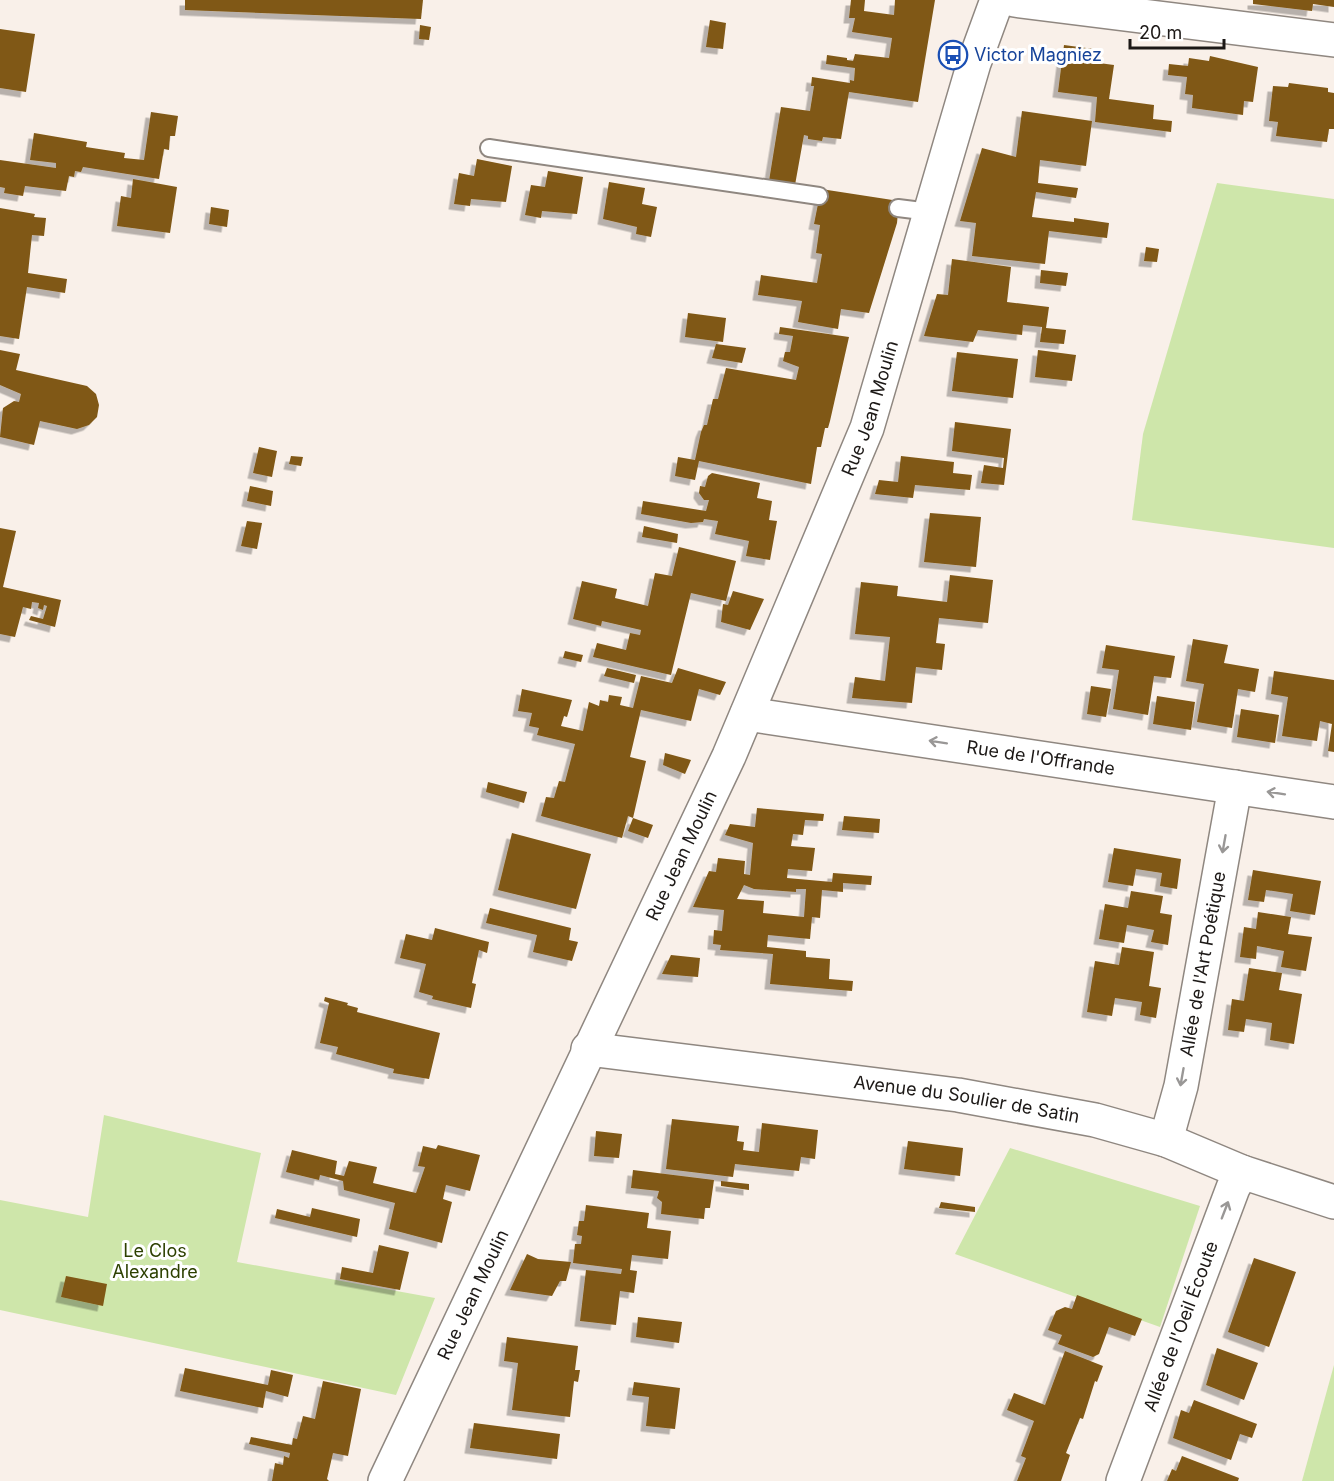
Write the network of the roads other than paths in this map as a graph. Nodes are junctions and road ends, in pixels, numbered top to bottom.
1 (997, 0) edge
2 (1014, 0) edge
3 (1334, 40) edge
4 (489, 148) dead end
5 (819, 196) dead end
6 (898, 208) dead end
7 (930, 212) junction
8 (747, 714) junction
9 (1235, 787) junction
10 (1334, 802) edge
11 (588, 1049) junction
12 (1166, 1140) junction
13 (1242, 1172) junction
14 (1334, 1202) edge
15 (385, 1481) edge
16 (1123, 1481) edge

1 - 7 street, Rue Jean Moulin
2 - 3 street
4 - 5 lane
6 - 7 lane
7 - 8 street, Rue Jean Moulin
9 -> 8 street, Rue de l'Offrande
8 - 11 street, Rue Jean Moulin
10 -> 9 street, Rue de l'Offrande
9 -> 12 street, Allée de l'Art Poétique
11 - 12 street, Avenue du Soulier de Satin
11 - 15 street, Rue Jean Moulin
12 - 13 street, Avenue du Soulier de Satin
13 - 14 street, Avenue du Soulier de Satin
16 -> 13 street, Allée de l'Oeil Écoute

